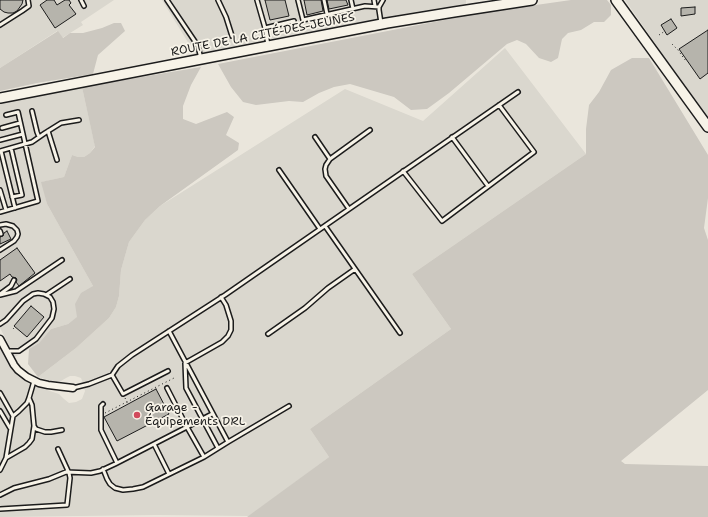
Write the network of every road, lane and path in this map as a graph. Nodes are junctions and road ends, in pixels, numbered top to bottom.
1 (28, 0) edge
2 (81, 0) edge
3 (167, 0) edge
4 (218, 0) edge
5 (257, 0) edge
6 (298, 0) edge
7 (324, 0) edge
8 (351, 0) edge
9 (374, 0) edge
10 (383, 0) edge
11 (532, 0) edge
12 (616, 0) edge
13 (84, 6) dead end
14 (375, 6) junction
15 (379, 7) junction
16 (353, 9) junction
17 (327, 14) junction
18 (294, 21) dead end
19 (382, 24) junction
20 (0, 25) edge
21 (265, 28) junction
22 (665, 31) dead end
23 (659, 35) dead end
24 (232, 36) dead end
25 (672, 44) dead end
26 (268, 46) junction
27 (201, 59) junction
28 (686, 59) dead end
29 (518, 92) dead end
30 (0, 98) edge
31 (499, 105) junction
32 (32, 111) dead end
33 (6, 115) dead end
34 (79, 120) dead end
35 (20, 123) junction
36 (708, 126) edge
37 (2, 128) dead end
38 (370, 130) dead end
39 (48, 131) junction
40 (23, 134) junction
41 (40, 137) junction
42 (315, 137) dead end
43 (452, 137) junction
44 (0, 140) edge
45 (25, 144) junction
46 (11, 148) junction
47 (0, 151) edge
48 (330, 158) junction
49 (57, 160) dead end
50 (278, 170) dead end
51 (403, 172) junction
52 (488, 186) junction
53 (0, 191) edge
54 (12, 197) junction
55 (2, 201) edge
56 (15, 208) junction
57 (349, 209) junction
58 (6, 210) junction
59 (0, 212) edge
60 (0, 225) edge
61 (324, 226) junction
62 (320, 229) junction
63 (0, 250) edge
64 (62, 260) dead end
65 (355, 269) junction
66 (70, 279) dead end
67 (14, 280) dead end
68 (0, 295) edge
69 (46, 295) junction
70 (221, 297) junction
71 (0, 324) edge
72 (15, 327) dead end
73 (13, 329) dead end
74 (168, 331) junction
75 (400, 333) dead end
76 (268, 334) dead end
77 (0, 339) edge
78 (4, 350) edge
79 (185, 363) junction
80 (168, 371) dead end
81 (112, 375) junction
82 (174, 378) dead end
83 (34, 380) junction
84 (73, 388) joint
85 (167, 388) dead end
86 (0, 393) edge
87 (29, 398) junction
88 (103, 404) dead end
89 (289, 406) dead end
90 (0, 411) edge
91 (104, 414) dead end
92 (212, 414) junction
93 (13, 416) junction
94 (202, 419) junction
95 (34, 426) junction
96 (187, 427) junction
97 (10, 428) junction
98 (62, 430) dead end
99 (228, 442) junction
100 (154, 444) junction
101 (58, 448) dead end
102 (218, 448) junction
103 (204, 457) junction
104 (6, 458) junction
105 (117, 463) junction
106 (103, 469) junction
107 (0, 470) edge
108 (69, 473) junction
109 (169, 474) junction
110 (0, 494) edge
111 (0, 509) edge

1 - 20 lane
2 - 13 lane
3 - 27 lane
4 - 24 lane
5 - 21 lane
6 - 17 lane
7 - 17 lane
8 - 16 lane
9 - 14 lane
10 - 15 lane
11 - 19 main road, ROUTE DE LA CITÉ-DES-JEUNES
12 - 36 main road
14 - 15 lane
14 - 16 lane
15 - 19 lane
16 - 17 lane
18 - 21 lane
19 - 26 main road, ROUTE DE LA CITÉ-DES-JEUNES
21 - 26 lane
22 - 23 path
25 - 28 path
26 - 27 main road, ROUTE DE LA CITÉ-DES-JEUNES
27 - 30 main road, ROUTE DE LA CITÉ-DES-JEUNES
29 - 31 lane
31 - 43 lane
31 - 52 lane
32 - 41 lane
33 - 35 lane
34 - 39 lane
35 - 37 lane
35 - 40 lane
38 - 48 lane
39 - 41 lane
39 - 49 lane
40 - 44 lane
40 - 45 lane
41 - 45 lane
42 - 48 lane
43 - 51 lane
43 - 52 lane
45 - 46 lane
45 - 56 lane
46 - 47 lane
46 - 54 lane
47 - 54 lane
48 - 57 lane
50 - 62 lane
51 - 52 lane
51 - 57 lane
53 - 55 lane
54 - 56 lane
55 - 58 lane
56 - 58 lane
57 - 61 lane
58 - 59 lane
60 - 63 lane
61 - 62 lane
61 - 65 lane
62 - 70 lane
64 - 68 lane
65 - 75 lane
65 - 76 lane
66 - 69 lane
67 - 68 lane
69 - 71 lane
69 - 78 lane
70 - 74 lane
70 - 79 lane
72 - 73 path
74 - 79 lane
74 - 81 lane
77 - 78 street
78 - 83 street
79 - 92 lane
79 - 94 lane
80 - 81 lane
81 - 84 lane
82 - 91 path
83 - 84 street
83 - 87 lane
85 - 96 lane
86 - 93 lane
87 - 93 lane
87 - 95 lane
88 - 105 lane
89 - 99 lane
90 - 97 lane
92 - 94 lane
92 - 99 lane
93 - 97 lane
94 - 96 lane
94 - 102 lane
95 - 98 lane
95 - 104 lane
96 - 100 lane
96 - 103 lane
97 - 104 lane
99 - 102 lane
100 - 105 lane
100 - 109 lane
101 - 108 lane
102 - 103 lane
103 - 109 lane
104 - 107 lane
105 - 106 lane
106 - 108 lane
106 - 109 lane
108 - 110 lane
108 - 111 lane

